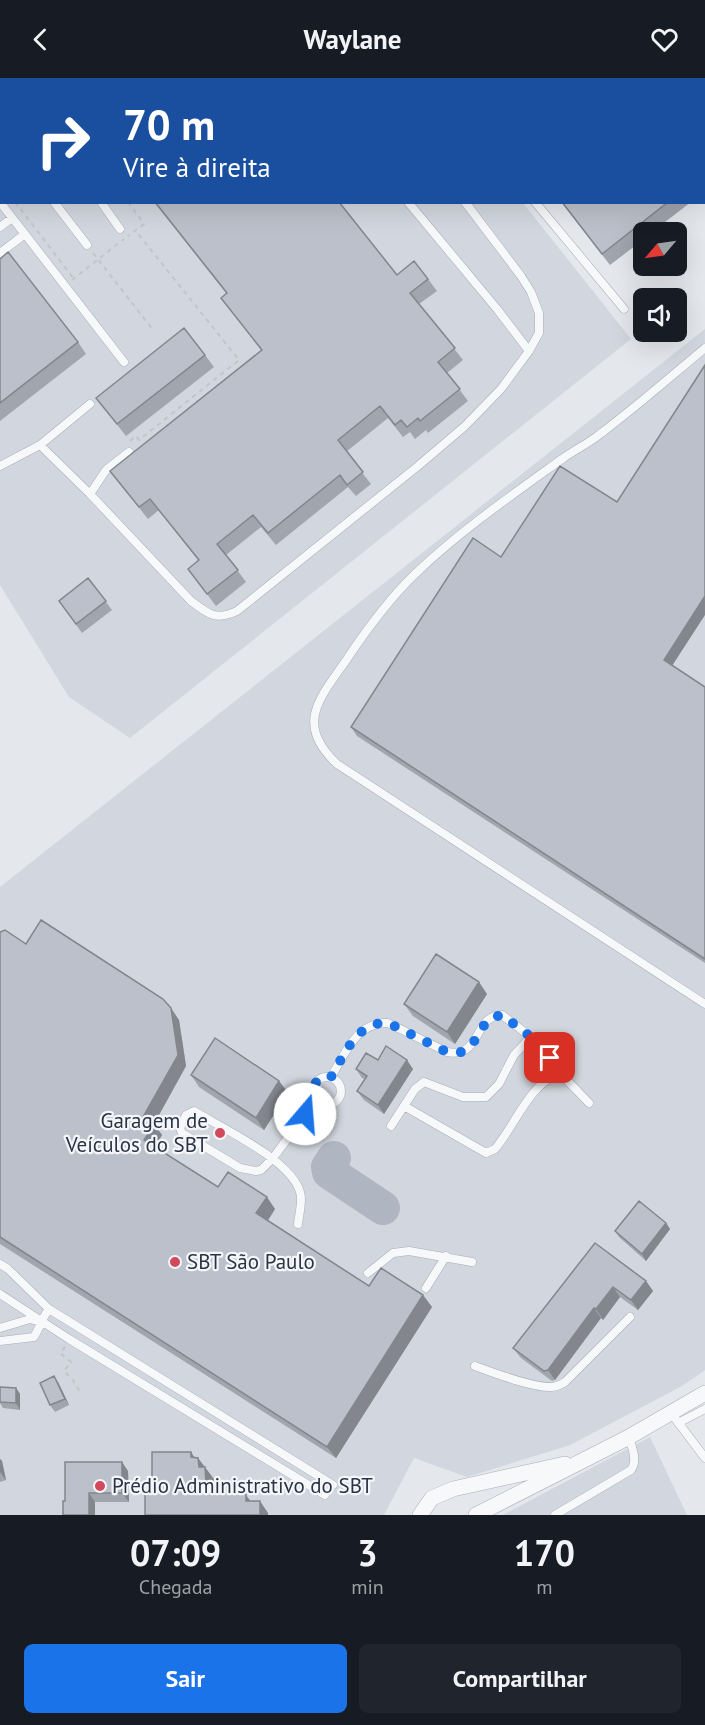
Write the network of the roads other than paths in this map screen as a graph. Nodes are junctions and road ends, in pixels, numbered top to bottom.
1 (2, 204) edge
2 (56, 204) edge
3 (102, 204) edge
4 (410, 204) edge
5 (467, 204) edge
6 (537, 204) edge
7 (12, 218) junction
8 (0, 227) edge
9 (120, 229) dead end
10 (25, 234) junction
11 (87, 245) road end
12 (0, 253) edge
13 (624, 309) dead end
14 (705, 348) edge
15 (529, 351) junction
16 (124, 362) dead end
17 (90, 404) dead end
18 (40, 445) junction
19 (128, 448) road end
20 (0, 466) edge
21 (90, 494) junction
22 (705, 1004) edge
23 (531, 1037) junction
24 (560, 1072) junction
25 (331, 1077) junction
26 (316, 1100) junction
27 (589, 1103) dead end
28 (404, 1106) junction
29 (391, 1126) dead end
30 (273, 1158) junction
31 (298, 1224) dead end
32 (446, 1256) junction
33 (472, 1262) dead end
34 (0, 1264) edge
35 (368, 1273) dead end
36 (426, 1287) dead end
37 (0, 1294) edge
38 (49, 1309) junction
39 (630, 1317) dead end
40 (40, 1321) junction
41 (0, 1328) edge
42 (0, 1341) edge
43 (474, 1366) dead end
44 (705, 1393) edge
45 (705, 1409) edge
46 (674, 1418) junction
47 (629, 1437) junction
48 (705, 1458) edge
49 (588, 1459) junction
50 (333, 1485) dead end
51 (325, 1495) dead end
52 (432, 1498) junction
53 (420, 1515) edge
54 (434, 1515) edge
55 (476, 1515) edge
56 (555, 1515) edge

1 - 7 lane
2 - 11 lane
3 - 9 lane
4 - 15 lane
5 - 15 lane
6 - 13 lane
7 - 8 lane
7 - 10 lane
10 - 12 lane
10 - 16 lane
14 - 22 lane
15 - 21 lane
17 - 18 lane
18 - 20 lane
18 - 21 lane
19 - 21 lane
23 - 24 lane
23 - 25 lane
23 - 28 lane
24 - 27 lane
24 - 28 lane
25 - 26 lane
25 - 26 lane
26 - 30 lane
28 - 29 lane
30 - 30 lane
30 - 31 lane
32 - 33 lane
32 - 35 lane
32 - 36 lane
34 - 38 lane
37 - 40 lane
38 - 40 lane
38 - 50 lane
39 - 43 lane
40 - 41 lane
40 - 42 lane
40 - 51 lane
44 - 46 street
45 - 46 lane
46 - 47 street
46 - 48 lane
47 - 49 street
47 - 56 lane
49 - 52 street
49 - 55 street
52 - 53 street
52 - 54 street

